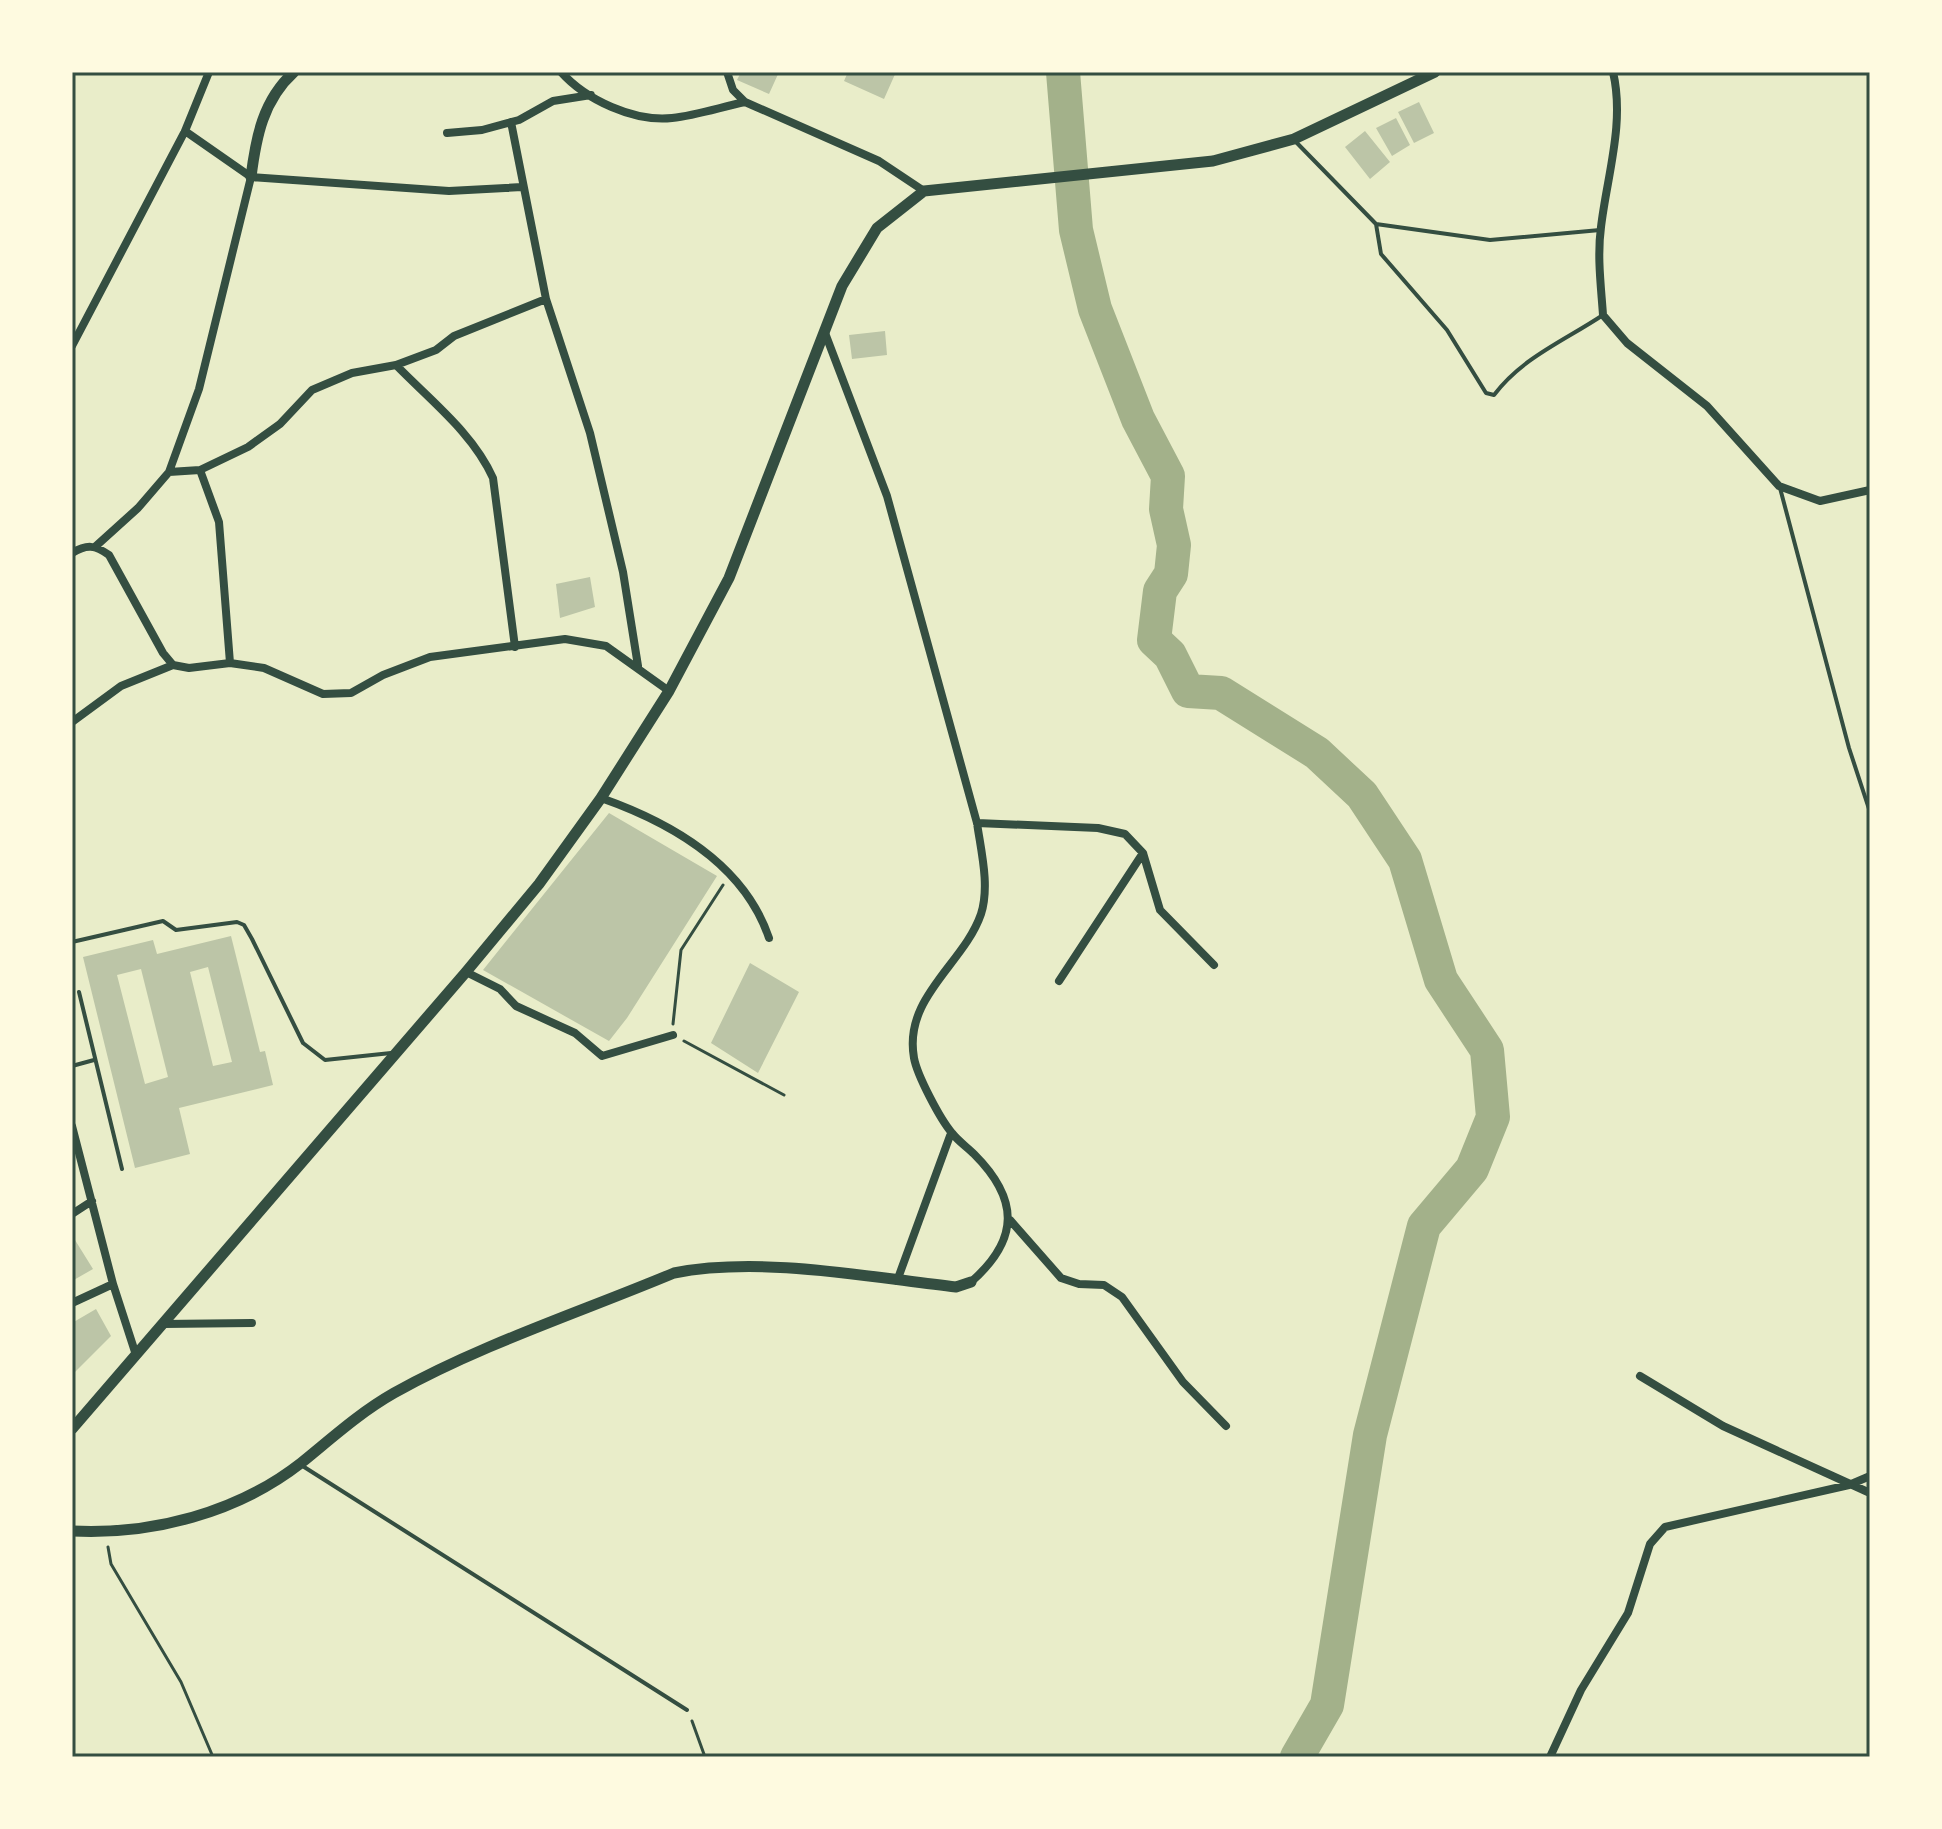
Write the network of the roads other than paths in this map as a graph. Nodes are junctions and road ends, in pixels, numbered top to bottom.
1 (209, 72) edge
2 (294, 72) edge
3 (561, 72) edge
4 (727, 72) edge
5 (1435, 72) edge
6 (1613, 72) edge
7 (591, 95) junction
8 (745, 102) junction
9 (511, 122) junction
10 (185, 131) junction
11 (447, 133) dead end
12 (1294, 139) junction
13 (251, 177) junction
14 (522, 187) junction
15 (924, 191) junction
16 (1376, 224) junction
17 (1600, 230) junction
18 (546, 299) junction
19 (1603, 315) junction
20 (825, 333) junction
21 (72, 346) edge
22 (396, 365) junction
23 (200, 470) junction
24 (169, 472) junction
25 (1779, 486) junction
26 (1870, 490) edge
27 (96, 546) junction
28 (72, 553) edge
29 (515, 647) junction
30 (230, 663) junction
31 (173, 665) junction
32 (638, 666) junction
33 (669, 691) junction
34 (72, 722) edge
35 (601, 798) junction
36 (1870, 812) edge
37 (977, 823) junction
38 (1143, 853) junction
39 (769, 938) dead end
40 (72, 942) edge
41 (1214, 965) dead end
42 (466, 972) junction
43 (1059, 981) dead end
44 (79, 992) dead end
45 (673, 1035) road end
46 (397, 1052) junction
47 (94, 1060) junction
48 (72, 1066) edge
49 (72, 1126) edge
50 (951, 1133) junction
51 (122, 1169) dead end
52 (92, 1201) junction
53 (72, 1214) edge
54 (1010, 1220) junction
55 (897, 1281) junction
56 (971, 1282) joint
57 (113, 1284) junction
58 (72, 1303) edge
59 (252, 1323) dead end
60 (163, 1324) junction
61 (136, 1355) junction
62 (1640, 1376) dead end
63 (1226, 1426) dead end
64 (72, 1429) edge
65 (299, 1464) junction
66 (1870, 1476) edge
67 (1849, 1485) junction
68 (1870, 1493) edge
69 (72, 1531) edge
70 (687, 1710) road end
71 (1550, 1757) edge

1 - 10 street
2 - 13 street
3 - 7 street
4 - 8 street
5 - 12 street
6 - 17 street
7 - 8 street
7 - 9 street
8 - 15 street
9 - 11 street
9 - 14 street
10 - 13 street
10 - 21 street
12 - 15 street
12 - 16 lane
13 - 14 street
13 - 24 street
14 - 18 street
15 - 20 street
16 - 17 lane
16 - 19 lane
17 - 19 street
18 - 22 street
18 - 32 street
19 - 25 street
20 - 33 street
20 - 37 street
22 - 23 street
22 - 29 street
23 - 24 street
23 - 30 street
24 - 27 street
25 - 26 street
25 - 36 lane
27 - 28 street
27 - 31 street
29 - 30 street
29 - 32 street
30 - 31 street
31 - 34 street
32 - 33 street
33 - 35 street
35 - 39 street
35 - 42 street
37 - 38 street
37 - 50 street
38 - 41 street
38 - 43 street
40 - 46 lane
42 - 45 street
42 - 46 street
44 - 47 lane
46 - 60 street
47 - 48 lane
47 - 51 lane
49 - 52 street
50 - 54 street
50 - 55 street
52 - 53 street
52 - 57 street
54 - 56 street
54 - 63 street
55 - 56 street
55 - 65 street
57 - 58 street
57 - 61 street
59 - 60 street
60 - 61 street
61 - 64 street
62 - 67 street
65 - 69 street
65 - 70 lane
66 - 67 street
67 - 68 street
67 - 71 street

